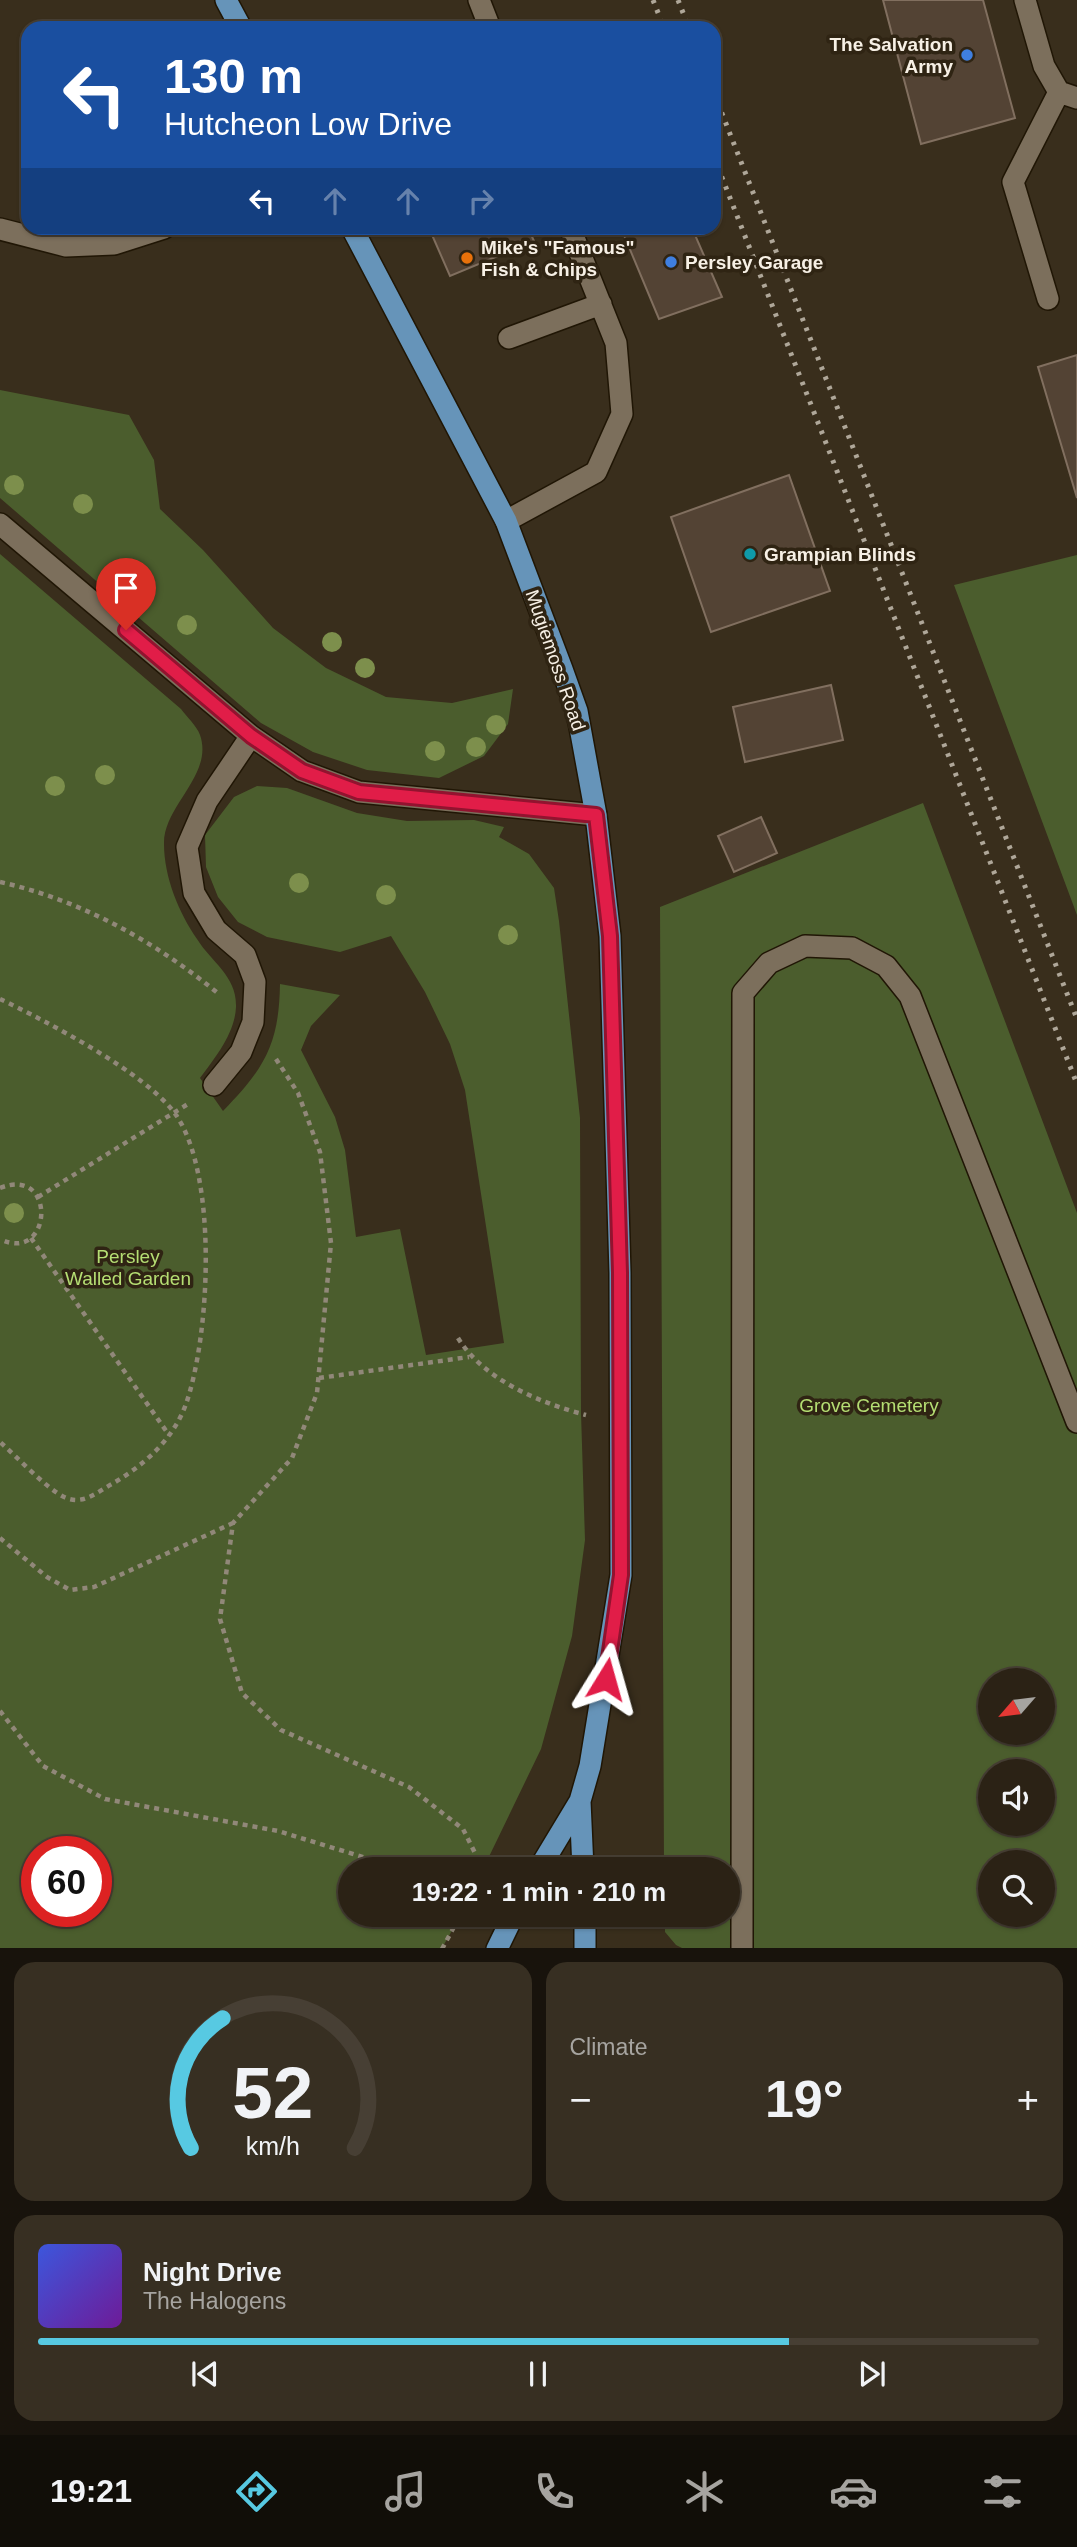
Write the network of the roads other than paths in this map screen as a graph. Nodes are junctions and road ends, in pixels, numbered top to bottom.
1 (226, 0) edge
2 (479, 0) edge
3 (1025, 0) edge
4 (237, 21) edge
5 (487, 21) edge
6 (1068, 95) edge
7 (0, 229) edge
8 (21, 234) edge
9 (23, 235) edge
10 (142, 235) edge
11 (356, 235) edge
12 (573, 235) edge
13 (1048, 299) dead end
14 (601, 304) junction
15 (509, 338) dead end
16 (506, 521) junction
17 (0, 524) edge
18 (251, 736) junction
19 (596, 815) junction
20 (214, 1085) road end
21 (1077, 1422) edge
22 (580, 1801) junction
23 (546, 1857) edge
24 (582, 1857) edge
25 (508, 1927) edge
26 (585, 1927) edge
27 (497, 1948) edge
28 (585, 1948) edge
29 (742, 1948) edge

1 - 4 main road
2 - 5 street
3 - 6 street
6 - 13 street
7 - 8 street
9 - 10 street
11 - 16 main road, Mugiemoss Road
12 - 14 street
14 - 15 street
14 - 16 street
16 - 19 main road, Mugiemoss Road
17 - 18 street
18 - 19 street
18 - 20 street
19 - 22 main road, Mugiemoss Road
21 - 29 street
22 - 23 main road
22 - 24 main road
25 - 27 main road
26 - 28 main road

